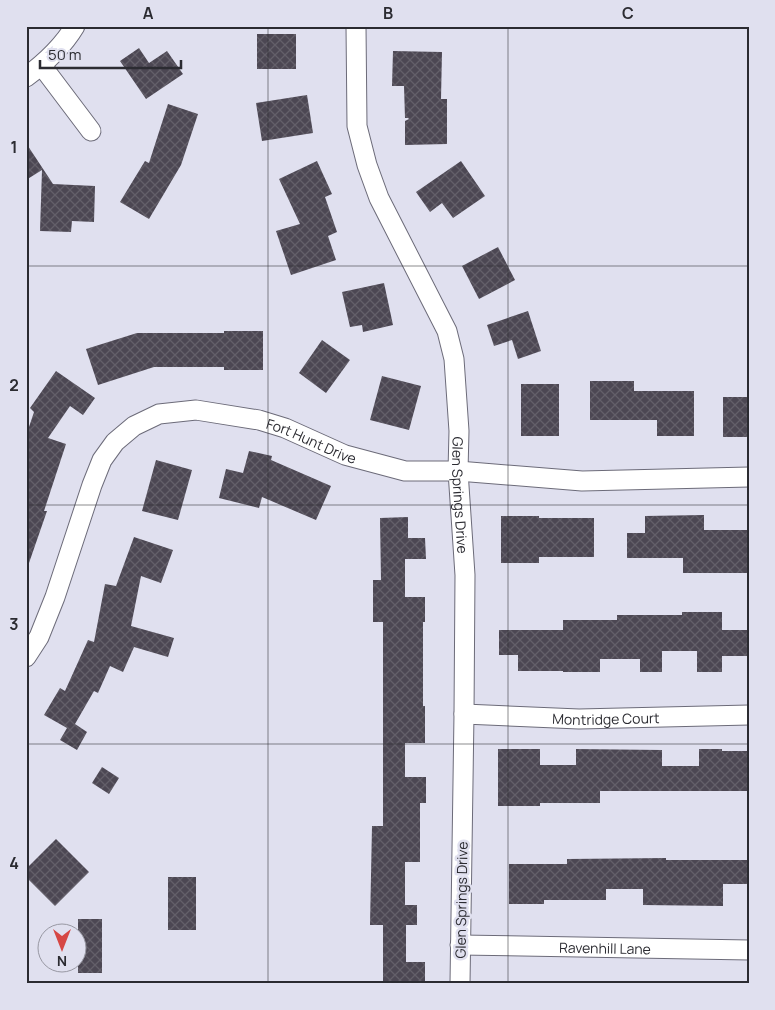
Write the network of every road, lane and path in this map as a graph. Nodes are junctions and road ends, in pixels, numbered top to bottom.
1 (75, 26) edge
2 (356, 26) edge
3 (42, 66) junction
4 (26, 77) edge
5 (91, 132) dead end
6 (458, 472) junction
7 (749, 477) edge
8 (26, 657) edge
9 (464, 714) junction
10 (749, 715) edge
11 (460, 945) junction
12 (749, 950) edge
13 (460, 984) edge

1 - 3 street
2 - 6 street, Glen Springs Drive
3 - 4 street
3 - 5 street
6 - 7 street, Fort Hunt Drive
6 - 8 street, Fort Hunt Drive
6 - 9 street, Glen Springs Drive
9 - 10 street, Montridge Court
9 - 11 street, Glen Springs Drive
11 - 12 street, Ravenhill Lane
11 - 13 street, Glen Springs Drive

